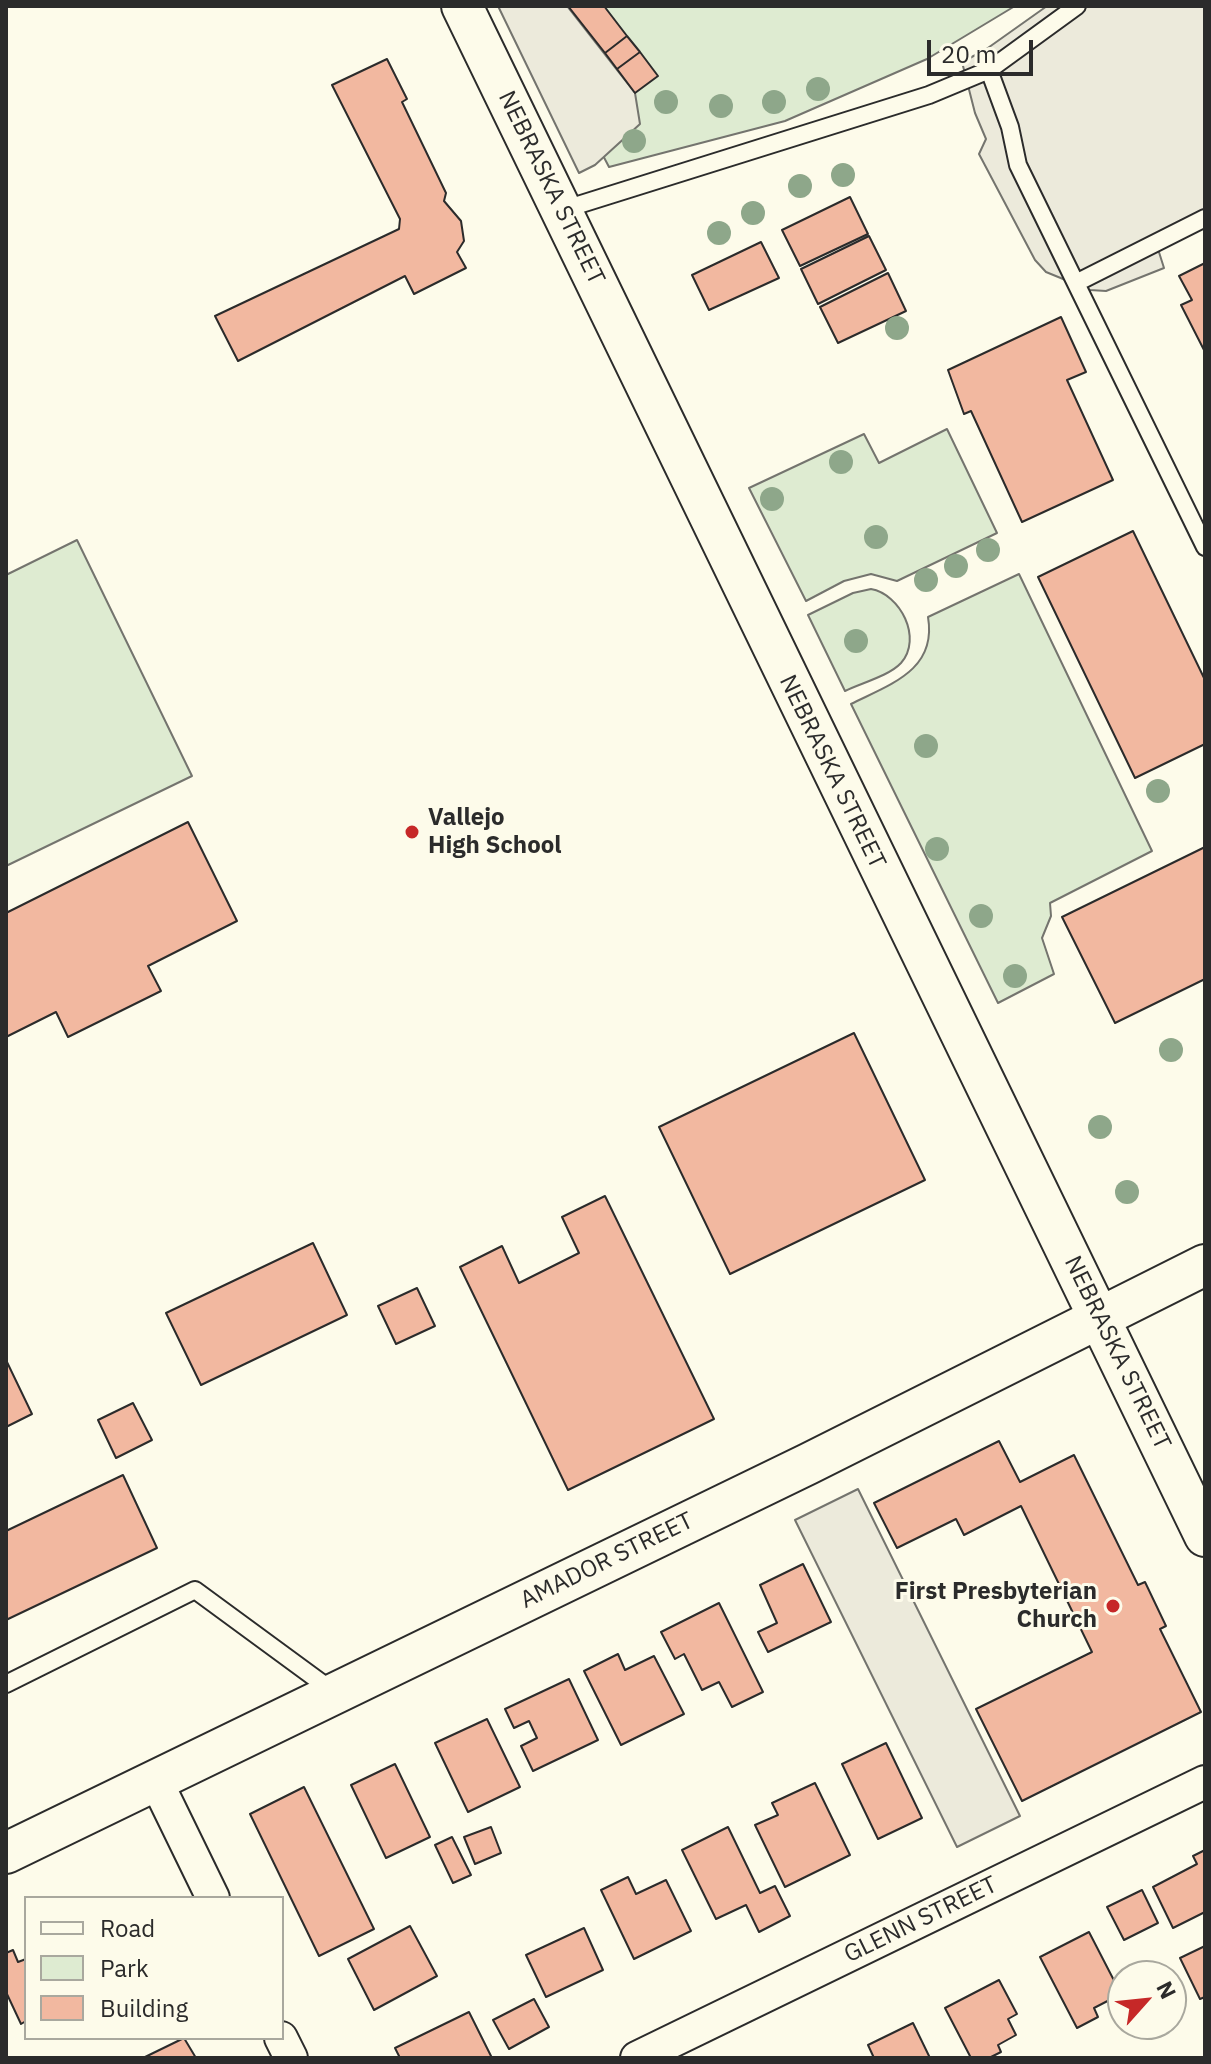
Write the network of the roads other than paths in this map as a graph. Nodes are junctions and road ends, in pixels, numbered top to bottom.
1 (462, 6) edge
2 (1077, 6) edge
3 (989, 70) junction
4 (562, 210) junction
5 (1205, 218) edge
6 (1078, 282) junction
7 (1205, 547) edge
8 (1205, 1265) edge
9 (1100, 1317) junction
10 (1205, 1536) edge
11 (6, 1684) edge
12 (335, 1693) junction
13 (155, 1779) junction
14 (1205, 1782) edge
15 (6, 1853) edge
16 (212, 1896) edge
17 (282, 2040) edge
18 (291, 2058) edge
19 (637, 2058) edge

1 - 4 street, NEBRASKA STREET
2 - 3 lane
3 - 4 lane
3 - 6 lane
4 - 9 street, NEBRASKA STREET
5 - 6 lane
6 - 7 lane
8 - 9 street, AMADOR STREET
9 - 10 street, NEBRASKA STREET
9 - 12 street, AMADOR STREET
11 - 12 lane
12 - 13 street, AMADOR STREET
13 - 15 street, AMADOR STREET
13 - 16 street
14 - 19 street, GLENN STREET
17 - 18 street

